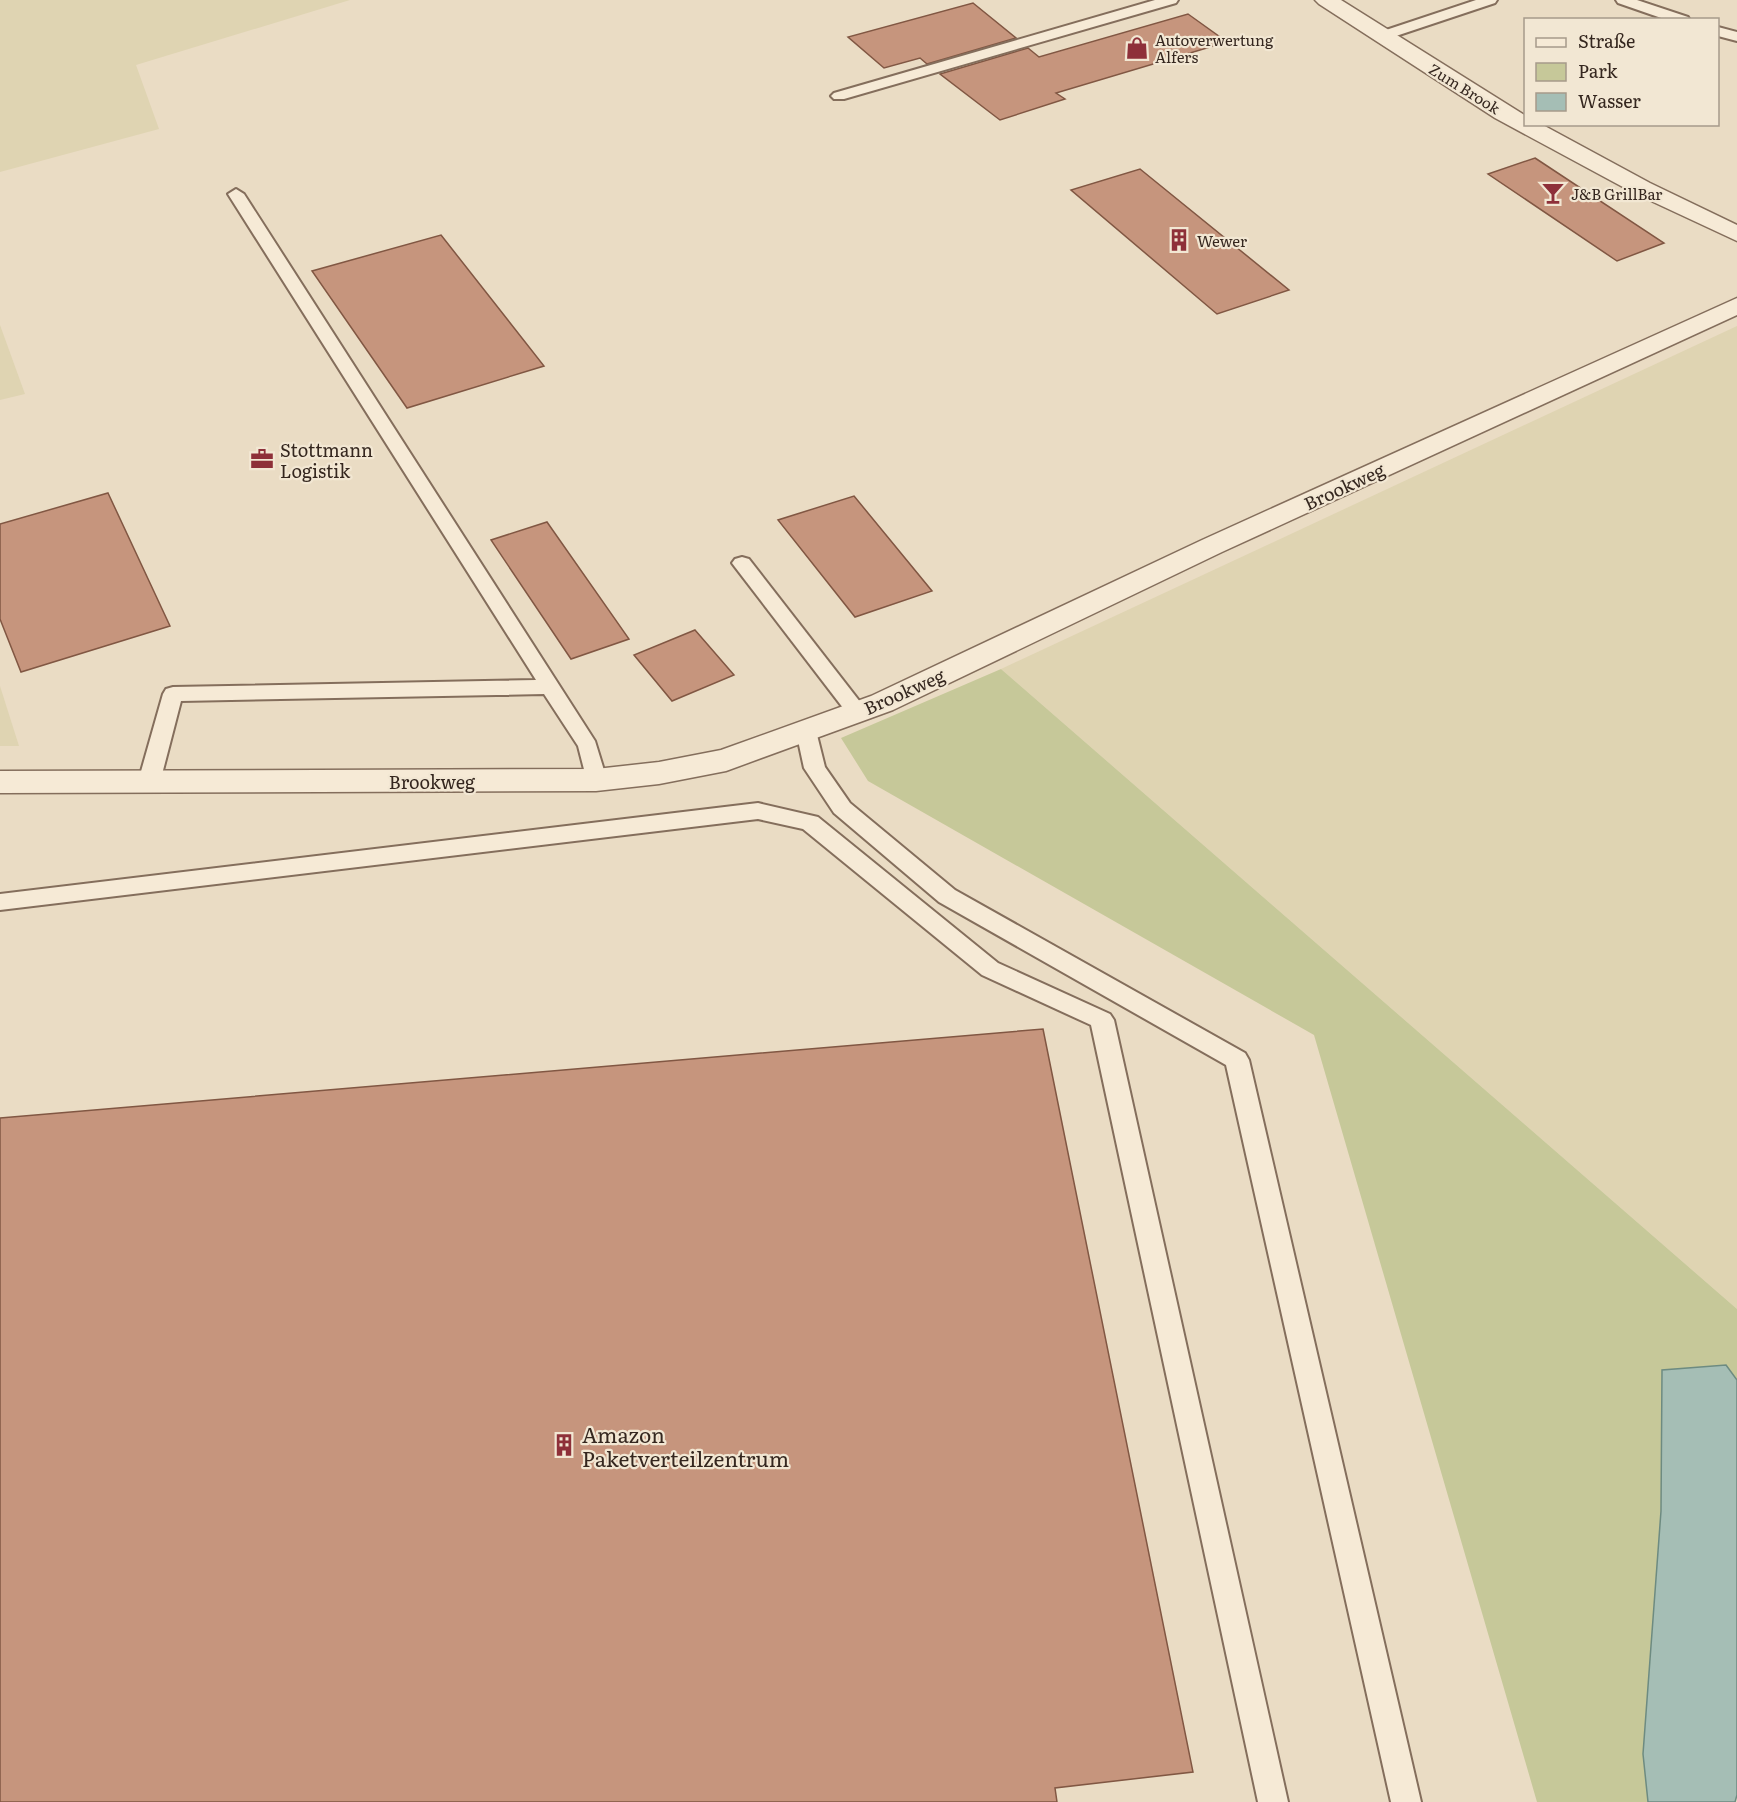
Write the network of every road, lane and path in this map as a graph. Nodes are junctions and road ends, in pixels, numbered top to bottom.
1 (1171, 0) edge
2 (1326, 0) edge
3 (1490, 0) edge
4 (1623, 0) edge
5 (1677, 18) edge
6 (1719, 31) edge
7 (1382, 36) junction
8 (1737, 37) edge
9 (839, 96) dead end
10 (1524, 124) edge
11 (1527, 126) edge
12 (236, 194) dead end
13 (1737, 234) edge
14 (1737, 306) edge
15 (742, 563) dead end
16 (550, 687) junction
17 (857, 712) junction
18 (806, 731) junction
19 (596, 780) junction
20 (0, 782) edge
21 (149, 782) junction
22 (0, 902) edge
23 (1273, 1802) edge
24 (1406, 1802) edge

1 - 9 lane
2 - 7 street, Zum Brook
3 - 7 lane
4 - 5 lane
6 - 8 lane
7 - 10 street, Zum Brook
11 - 13 street, Zum Brook
12 - 16 lane
14 - 17 street, Brookweg
15 - 17 lane
16 - 19 lane
16 - 21 lane
17 - 18 street, Brookweg
18 - 19 street, Brookweg
18 - 24 lane
19 - 21 street, Brookweg
20 - 21 street, Brookweg
22 - 23 lane

